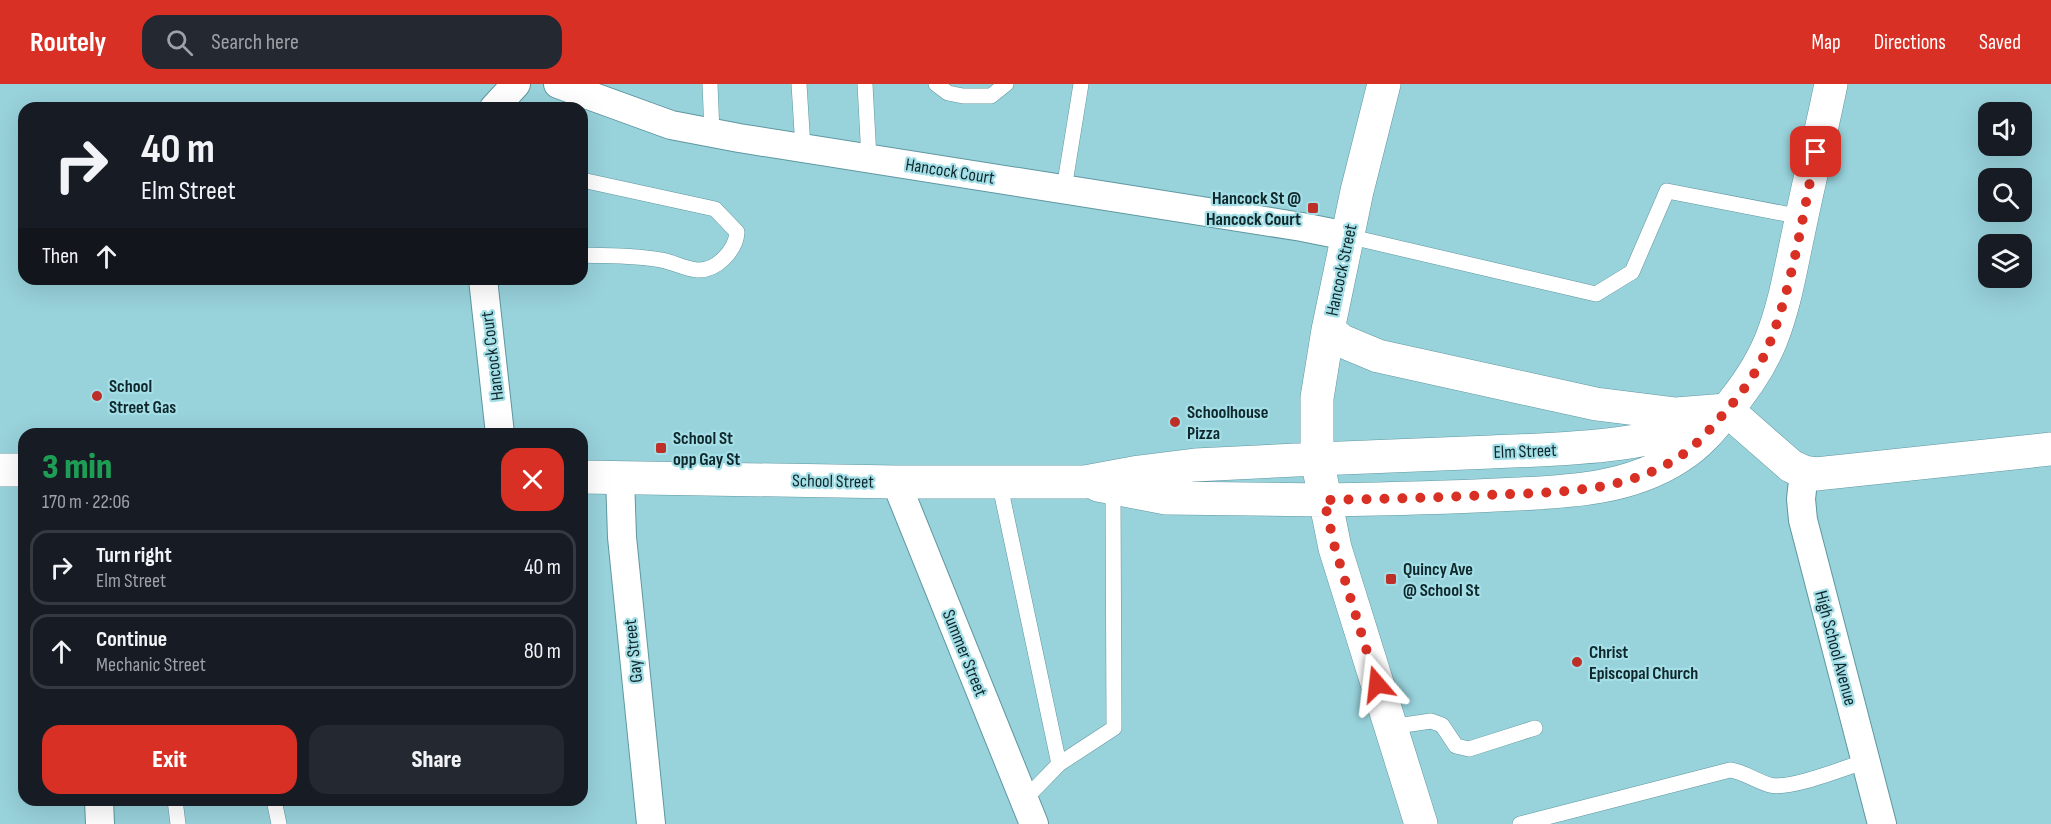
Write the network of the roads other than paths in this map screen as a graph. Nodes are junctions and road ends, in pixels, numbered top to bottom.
1 (516, 84) edge
2 (558, 84) edge
3 (710, 84) edge
4 (799, 84) edge
5 (866, 84) edge
6 (936, 84) edge
7 (1006, 84) edge
8 (1081, 84) edge
9 (1384, 84) edge
10 (1831, 84) edge
11 (500, 102) edge
12 (712, 133) junction
13 (803, 148) junction
14 (869, 159) junction
15 (588, 181) edge
16 (1064, 189) junction
17 (1802, 217) junction
18 (1347, 236) junction
19 (588, 255) edge
20 (484, 285) edge
21 (1328, 330) junction
22 (1727, 410) junction
23 (499, 428) edge
24 (2051, 449) edge
25 (1317, 459) junction
26 (0, 470) edge
27 (18, 470) edge
28 (1804, 472) junction
29 (588, 477) edge
30 (620, 477) junction
31 (999, 481) junction
32 (896, 482) junction
33 (1099, 486) junction
34 (1324, 500) junction
35 (1390, 727) junction
36 (1536, 728) dead end
37 (1866, 761) junction
38 (1059, 764) junction
39 (99, 806) edge
40 (176, 806) edge
41 (275, 806) edge
42 (1029, 812) edge
43 (100, 824) edge
44 (178, 824) edge
45 (279, 824) edge
46 (651, 824) edge
47 (1421, 824) edge
48 (1520, 824) edge
49 (1882, 824) edge

1 - 11 street
2 - 12 street, Hancock Court
3 - 12 lane
4 - 13 lane
5 - 14 lane
6 - 7 lane
8 - 16 lane
9 - 18 main road, Hancock Street
10 - 17 main road
12 - 13 street, Hancock Court
13 - 14 street, Hancock Court
14 - 16 street, Hancock Court
15 - 19 lane
16 - 18 street, Hancock Court
17 - 18 lane
17 - 22 main road
18 - 21 main road, Hancock Street
20 - 23 street, Hancock Court
21 - 22 main road
21 - 25 main road, Hancock Street
22 - 25 main road, Elm Street
22 - 28 main road
22 - 34 main road
24 - 28 main road
25 - 33 main road, School Street
25 - 34 main road, Hancock Street
26 - 27 main road
28 - 37 street, High School Avenue
29 - 30 main road, School Street
30 - 32 main road, School Street
30 - 46 street, Gay Street
31 - 32 main road, School Street
31 - 33 main road, School Street
31 - 38 lane
32 - 42 street, Summer Street
33 - 34 main road, School Street
33 - 38 lane
34 - 35 main road, Hancock Street
35 - 36 lane
35 - 47 main road, Hancock Street
37 - 48 lane
37 - 49 street, High School Avenue
38 - 42 lane
39 - 43 street
40 - 44 lane
41 - 45 lane

